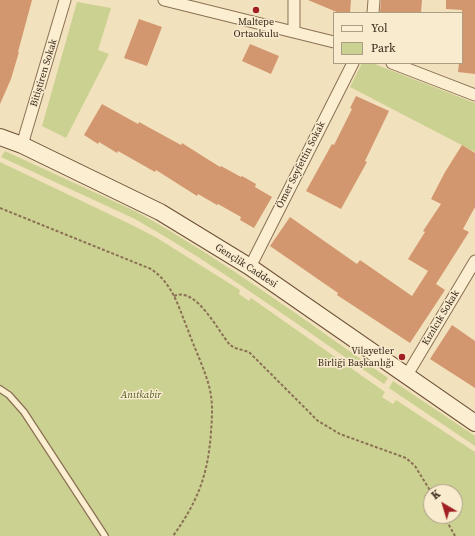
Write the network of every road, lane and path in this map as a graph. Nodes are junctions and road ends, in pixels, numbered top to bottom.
1 (65, 0) edge
2 (164, 0) edge
3 (294, 0) edge
4 (374, 0) edge
5 (373, 12) edge
6 (294, 32) junction
7 (333, 42) edge
8 (352, 64) edge
9 (395, 64) edge
10 (475, 95) edge
11 (0, 137) edge
12 (22, 145) junction
13 (0, 208) edge
14 (475, 261) edge
15 (250, 267) junction
16 (174, 296) junction
17 (408, 375) junction
18 (0, 389) edge
19 (475, 423) edge
20 (427, 484) edge
21 (448, 524) edge
22 (105, 536) edge
23 (173, 536) edge
24 (455, 536) edge

1 - 12 street, Bitiştiren Sokak
2 - 6 street
3 - 6 street
4 - 5 street
6 - 7 street
8 - 15 street, Ömer Seyfettin Sokak
9 - 10 street
11 - 12 main road, Gençlik Caddesi
12 - 15 main road, Gençlik Caddesi
13 - 16 path
14 - 17 street, Kızılcık Sokak
15 - 17 main road, Gençlik Caddesi
16 - 20 path
16 - 23 path
17 - 19 main road, Gençlik Caddesi
18 - 22 lane
21 - 24 path

